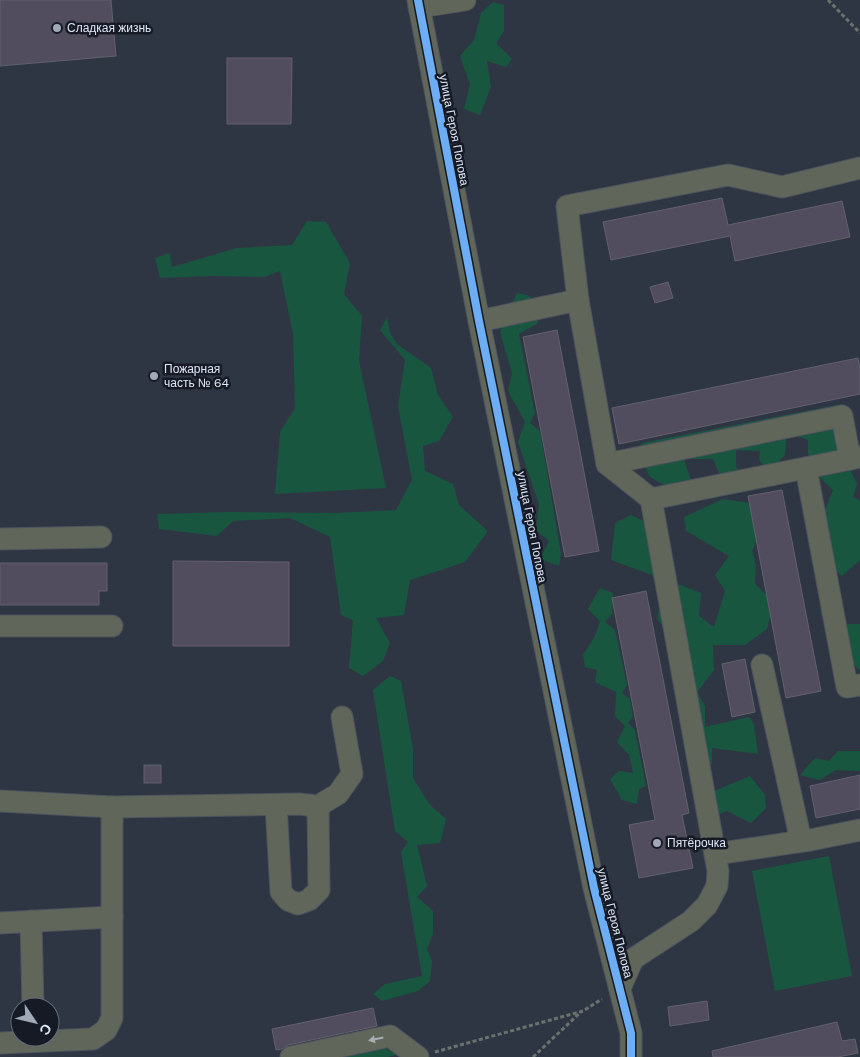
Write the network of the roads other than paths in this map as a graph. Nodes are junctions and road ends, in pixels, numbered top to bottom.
1 (464, 0) edge
2 (419, 4) edge
3 (860, 168) edge
4 (578, 300) junction
5 (479, 321) junction
6 (855, 458) edge
7 (607, 464) junction
8 (806, 468) junction
9 (651, 499) junction
10 (101, 537) dead end
11 (0, 539) edge
12 (0, 626) edge
13 (112, 626) dead end
14 (762, 664) dead end
15 (860, 685) edge
16 (342, 717) dead end
17 (0, 801) edge
18 (276, 805) junction
19 (318, 806) junction
20 (112, 807) junction
21 (860, 830) edge
22 (801, 841) junction
23 (715, 854) junction
24 (112, 917) junction
25 (31, 922) junction
26 (0, 923) edge
27 (620, 988) junction
28 (33, 997) edge
29 (60, 1039) edge
30 (417, 1056) edge
31 (291, 1057) edge
32 (631, 1057) edge

1 - 2 street
2 - 5 street, улица Героя Попова
3 - 4 street
4 - 5 street
4 - 7 street
5 - 27 street, улица Героя Попова
6 - 7 street
6 - 8 street
7 - 9 street
8 - 9 street
8 - 15 street
9 - 23 street
10 - 11 street
12 - 13 street
14 - 22 street
16 - 19 street
17 - 20 street
18 - 19 street
18 - 19 street
18 - 20 street
20 - 24 street
21 - 22 street
22 - 23 street
23 - 27 street
24 - 25 street
24 - 29 street
25 - 26 street
25 - 28 street
27 - 32 street, улица Героя Попова
30 -> 31 street

